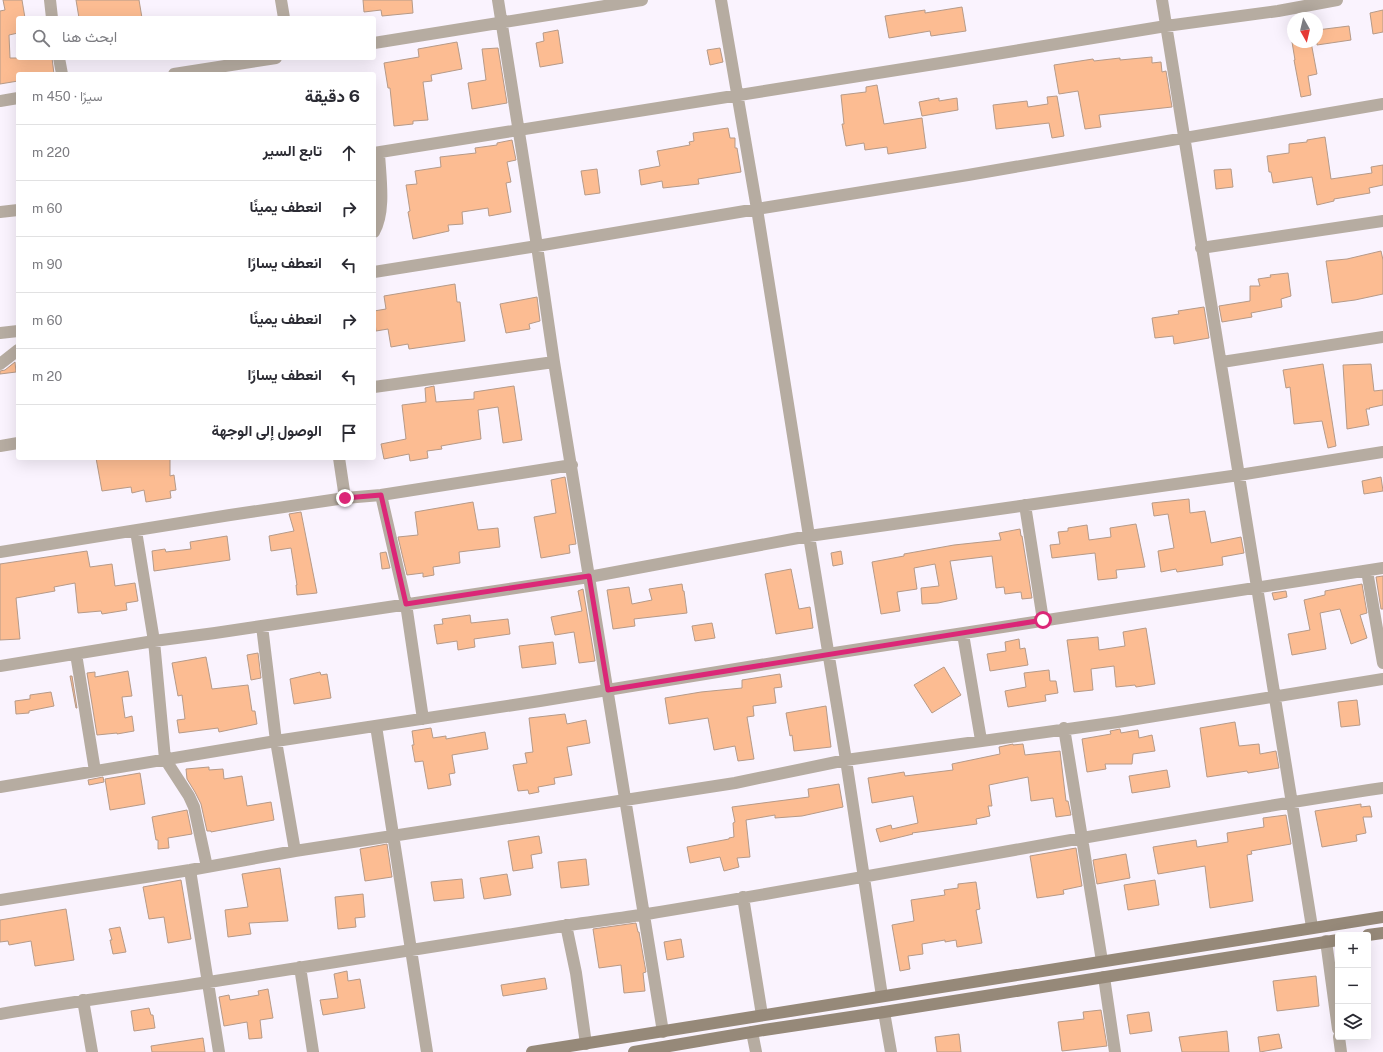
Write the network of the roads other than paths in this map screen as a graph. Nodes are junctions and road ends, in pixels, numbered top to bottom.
1 (50, 0) edge
2 (281, 0) edge
3 (498, 0) edge
4 (642, 0) edge
5 (721, 0) edge
6 (1162, 0) edge
7 (1337, 0) edge
8 (52, 16) edge
9 (284, 16) edge
10 (502, 23) junction
11 (1166, 26) junction
12 (376, 43) edge
13 (59, 60) edge
14 (263, 60) edge
15 (62, 72) edge
16 (187, 72) edge
17 (738, 95) junction
18 (16, 98) edge
19 (0, 101) edge
20 (1383, 104) edge
21 (519, 130) junction
22 (1184, 139) junction
23 (377, 153) edge
24 (757, 209) junction
25 (16, 210) edge
26 (0, 212) edge
27 (1383, 221) edge
28 (376, 227) edge
29 (537, 246) junction
30 (1201, 248) junction
31 (376, 272) edge
32 (16, 331) edge
33 (0, 333) edge
34 (1383, 337) edge
35 (16, 352) edge
36 (554, 362) junction
37 (1222, 362) junction
38 (0, 364) edge
39 (376, 387) edge
40 (16, 443) edge
41 (0, 446) edge
42 (1383, 452) edge
43 (339, 460) edge
44 (572, 465) junction
45 (1239, 475) junction
46 (381, 495) junction
47 (345, 498) junction
48 (1025, 505) junction
49 (136, 531) junction
50 (809, 536) junction
51 (0, 552) edge
52 (1383, 568) edge
53 (1367, 570) junction
54 (589, 576) junction
55 (1258, 587) junction
56 (406, 604) junction
57 (1043, 620) junction
58 (262, 626) junction
59 (963, 634) junction
60 (154, 641) junction
61 (76, 654) junction
62 (828, 654) junction
63 (1383, 663) edge
64 (0, 666) edge
65 (1383, 679) edge
66 (608, 690) junction
67 (1274, 696) junction
68 (423, 719) junction
69 (376, 726) junction
70 (1064, 728) junction
71 (980, 740) junction
72 (276, 741) junction
73 (165, 759) junction
74 (846, 760) junction
75 (95, 771) junction
76 (0, 787) edge
77 (1383, 788) edge
78 (625, 801) junction
79 (1292, 802) junction
80 (394, 836) junction
81 (1082, 838) junction
82 (295, 850) junction
83 (207, 867) junction
84 (190, 870) junction
85 (864, 878) junction
86 (743, 897) junction
87 (0, 900) edge
88 (645, 914) junction
89 (1383, 916) edge
90 (566, 925) junction
91 (1312, 927) junction
92 (1383, 933) edge
93 (1371, 935) edge
94 (1335, 940) edge
95 (1326, 941) junction
96 (411, 949) junction
97 (1102, 961) junction
98 (300, 967) junction
99 (1104, 977) junction
100 (209, 982) junction
101 (882, 996) junction
102 (83, 1000) junction
103 (1335, 1007) edge
104 (884, 1012) junction
105 (0, 1014) edge
106 (762, 1015) junction
107 (663, 1032) junction
108 (752, 1032) junction
109 (1339, 1040) edge
110 (586, 1044) junction
111 (670, 1049) edge
112 (92, 1052) edge
113 (219, 1052) edge
114 (313, 1052) edge
115 (427, 1052) edge
116 (532, 1052) edge
117 (634, 1052) edge
118 (756, 1052) edge
119 (891, 1052) edge
120 (1115, 1052) edge
121 (1341, 1052) edge

1 - 8 street
2 - 9 street
3 - 10 street
4 - 10 street
5 - 17 street
6 - 11 street
7 - 11 street
10 - 12 street
10 - 21 street
11 - 17 street
11 - 22 street
13 - 15 street
14 - 16 street
17 - 21 street
17 - 24 street
18 - 19 street
20 - 22 street
21 - 23 street
21 - 29 street
22 - 24 street
22 - 30 street
23 - 28 street
24 - 29 street
24 - 50 street
25 - 26 street
27 - 30 street
29 - 31 street
29 - 36 street
30 - 37 street
32 - 33 street
34 - 37 street
35 - 38 street
36 - 39 street
36 - 44 street
37 - 45 street
40 - 41 street
42 - 45 street
43 - 47 street
44 - 46 street
44 - 54 street
45 - 48 street
45 - 55 street
46 - 47 street
46 - 56 street
47 - 49 street
48 - 50 street
48 - 57 street
49 - 51 street
49 - 60 street
50 - 54 street
50 - 62 street
52 - 53 street
53 - 55 street
53 - 63 street
54 - 56 street
54 - 66 street
55 - 57 street
55 - 67 street
56 - 58 street
56 - 68 street
57 - 59 street
58 - 60 street
58 - 72 street
59 - 62 street
59 - 71 street
60 - 61 street
60 - 73 street
61 - 64 street
61 - 75 street
62 - 66 street
62 - 74 street
65 - 67 street
66 - 68 street
66 - 78 street
67 - 70 street
67 - 79 street
68 - 69 street
69 - 72 street
69 - 80 street
70 - 71 street
70 - 81 street
71 - 74 street
72 - 73 street
72 - 82 street
73 - 75 street
73 - 83 street
74 - 78 street
74 - 85 street
75 - 76 street
77 - 79 street
78 - 80 street
78 - 88 street
79 - 81 street
79 - 91 street
80 - 82 street
80 - 96 street
81 - 85 street
81 - 97 street
82 - 83 street
83 - 84 street
84 - 87 street
84 - 100 street
85 - 86 street
85 - 101 street
86 - 88 street
86 - 106 street
88 - 90 street
88 - 107 street
89 - 91 street
90 - 96 street
90 - 110 street
91 - 97 street
92 - 93 street
94 - 95 street
95 - 99 street
95 - 103 street
96 - 98 street
96 - 115 street
97 - 101 street
98 - 100 street
98 - 114 street
99 - 104 street
99 - 120 street
100 - 102 street
100 - 113 street
101 - 106 street
102 - 105 street
102 - 112 street
104 - 108 street
104 - 119 street
106 - 107 street
107 - 110 street
108 - 111 street
108 - 118 street
109 - 121 street
110 - 116 street
111 - 117 street

